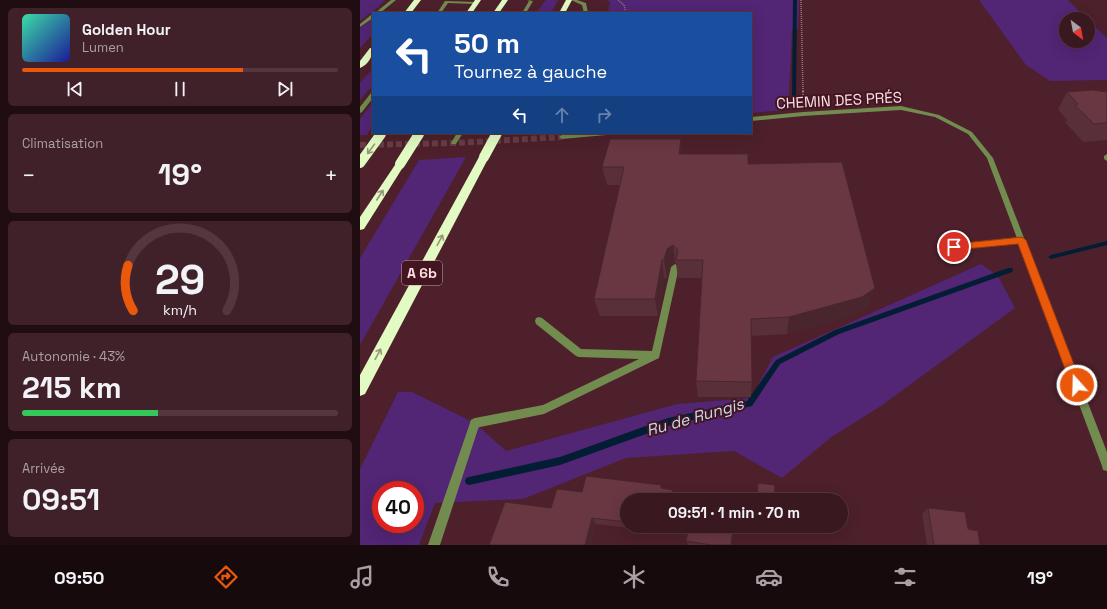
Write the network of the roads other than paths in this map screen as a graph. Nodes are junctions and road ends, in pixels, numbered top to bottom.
1 (394, 0) edge
2 (418, 0) edge
3 (504, 0) edge
4 (529, 0) edge
5 (569, 0) edge
6 (573, 0) edge
7 (477, 2) edge
8 (378, 12) edge
9 (407, 12) edge
10 (439, 12) edge
11 (470, 12) edge
12 (497, 12) edge
13 (525, 12) edge
14 (563, 12) edge
15 (586, 12) edge
16 (372, 17) edge
17 (360, 26) edge
18 (372, 51) edge
19 (360, 66) edge
20 (372, 95) edge
21 (360, 111) edge
22 (752, 119) edge
23 (382, 134) edge
24 (418, 134) edge
25 (459, 134) edge
26 (496, 134) edge
27 (584, 134) edge
28 (563, 135) edge
29 (454, 143) dead end
30 (360, 163) edge
31 (360, 226) edge
32 (1022, 240) junction
33 (954, 247) dead end
34 (675, 267) edge
35 (539, 321) dead end
36 (656, 355) junction
37 (360, 389) edge
38 (1107, 466) edge
39 (434, 545) edge

1 - 8 street
2 - 9 highway
3 - 12 highway
4 - 13 street
5 - 14 highway
6 - 15 street
7 - 10 street
7 - 11 highway
16 - 17 street
18 - 19 highway
20 - 21 street
22 - 32 street, CHEMIN DES PRÉS
23 -> 30 highway, bridge
31 -> 24 highway, bridge
25 - 29 street
37 -> 26 highway, A 6b, bridge
27 - 28 street
32 - 33 street
32 - 38 street, CHEMIN DES PRÉS
34 - 36 street
35 - 36 street
36 - 39 street

